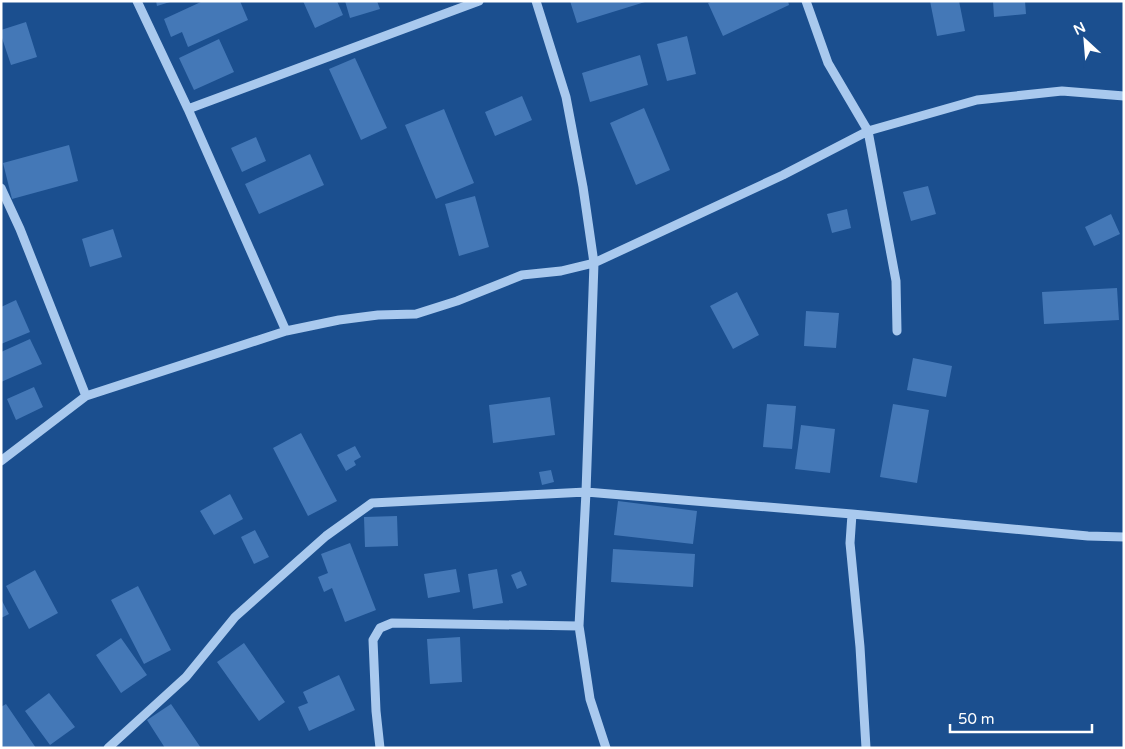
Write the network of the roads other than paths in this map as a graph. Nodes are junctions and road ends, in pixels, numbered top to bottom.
1 (136, 1) edge
2 (479, 1) edge
3 (536, 1) edge
4 (806, 1) edge
5 (1124, 96) edge
6 (188, 109) junction
7 (868, 131) junction
8 (1, 188) edge
9 (594, 263) junction
10 (286, 330) junction
11 (897, 331) dead end
12 (86, 396) junction
13 (1, 462) edge
14 (586, 492) junction
15 (852, 514) junction
16 (1124, 537) edge
17 (580, 626) junction
18 (108, 748) edge
19 (380, 748) edge
20 (606, 748) edge
21 (866, 748) edge

1 - 6 street
2 - 6 street
3 - 9 street
4 - 7 street
5 - 7 street
6 - 10 street
7 - 9 street
7 - 11 street
8 - 12 street
9 - 10 street
9 - 14 street
10 - 12 street
12 - 13 street
14 - 15 street
14 - 17 street
14 - 18 street
15 - 16 street
15 - 21 street
17 - 19 street
17 - 20 street

